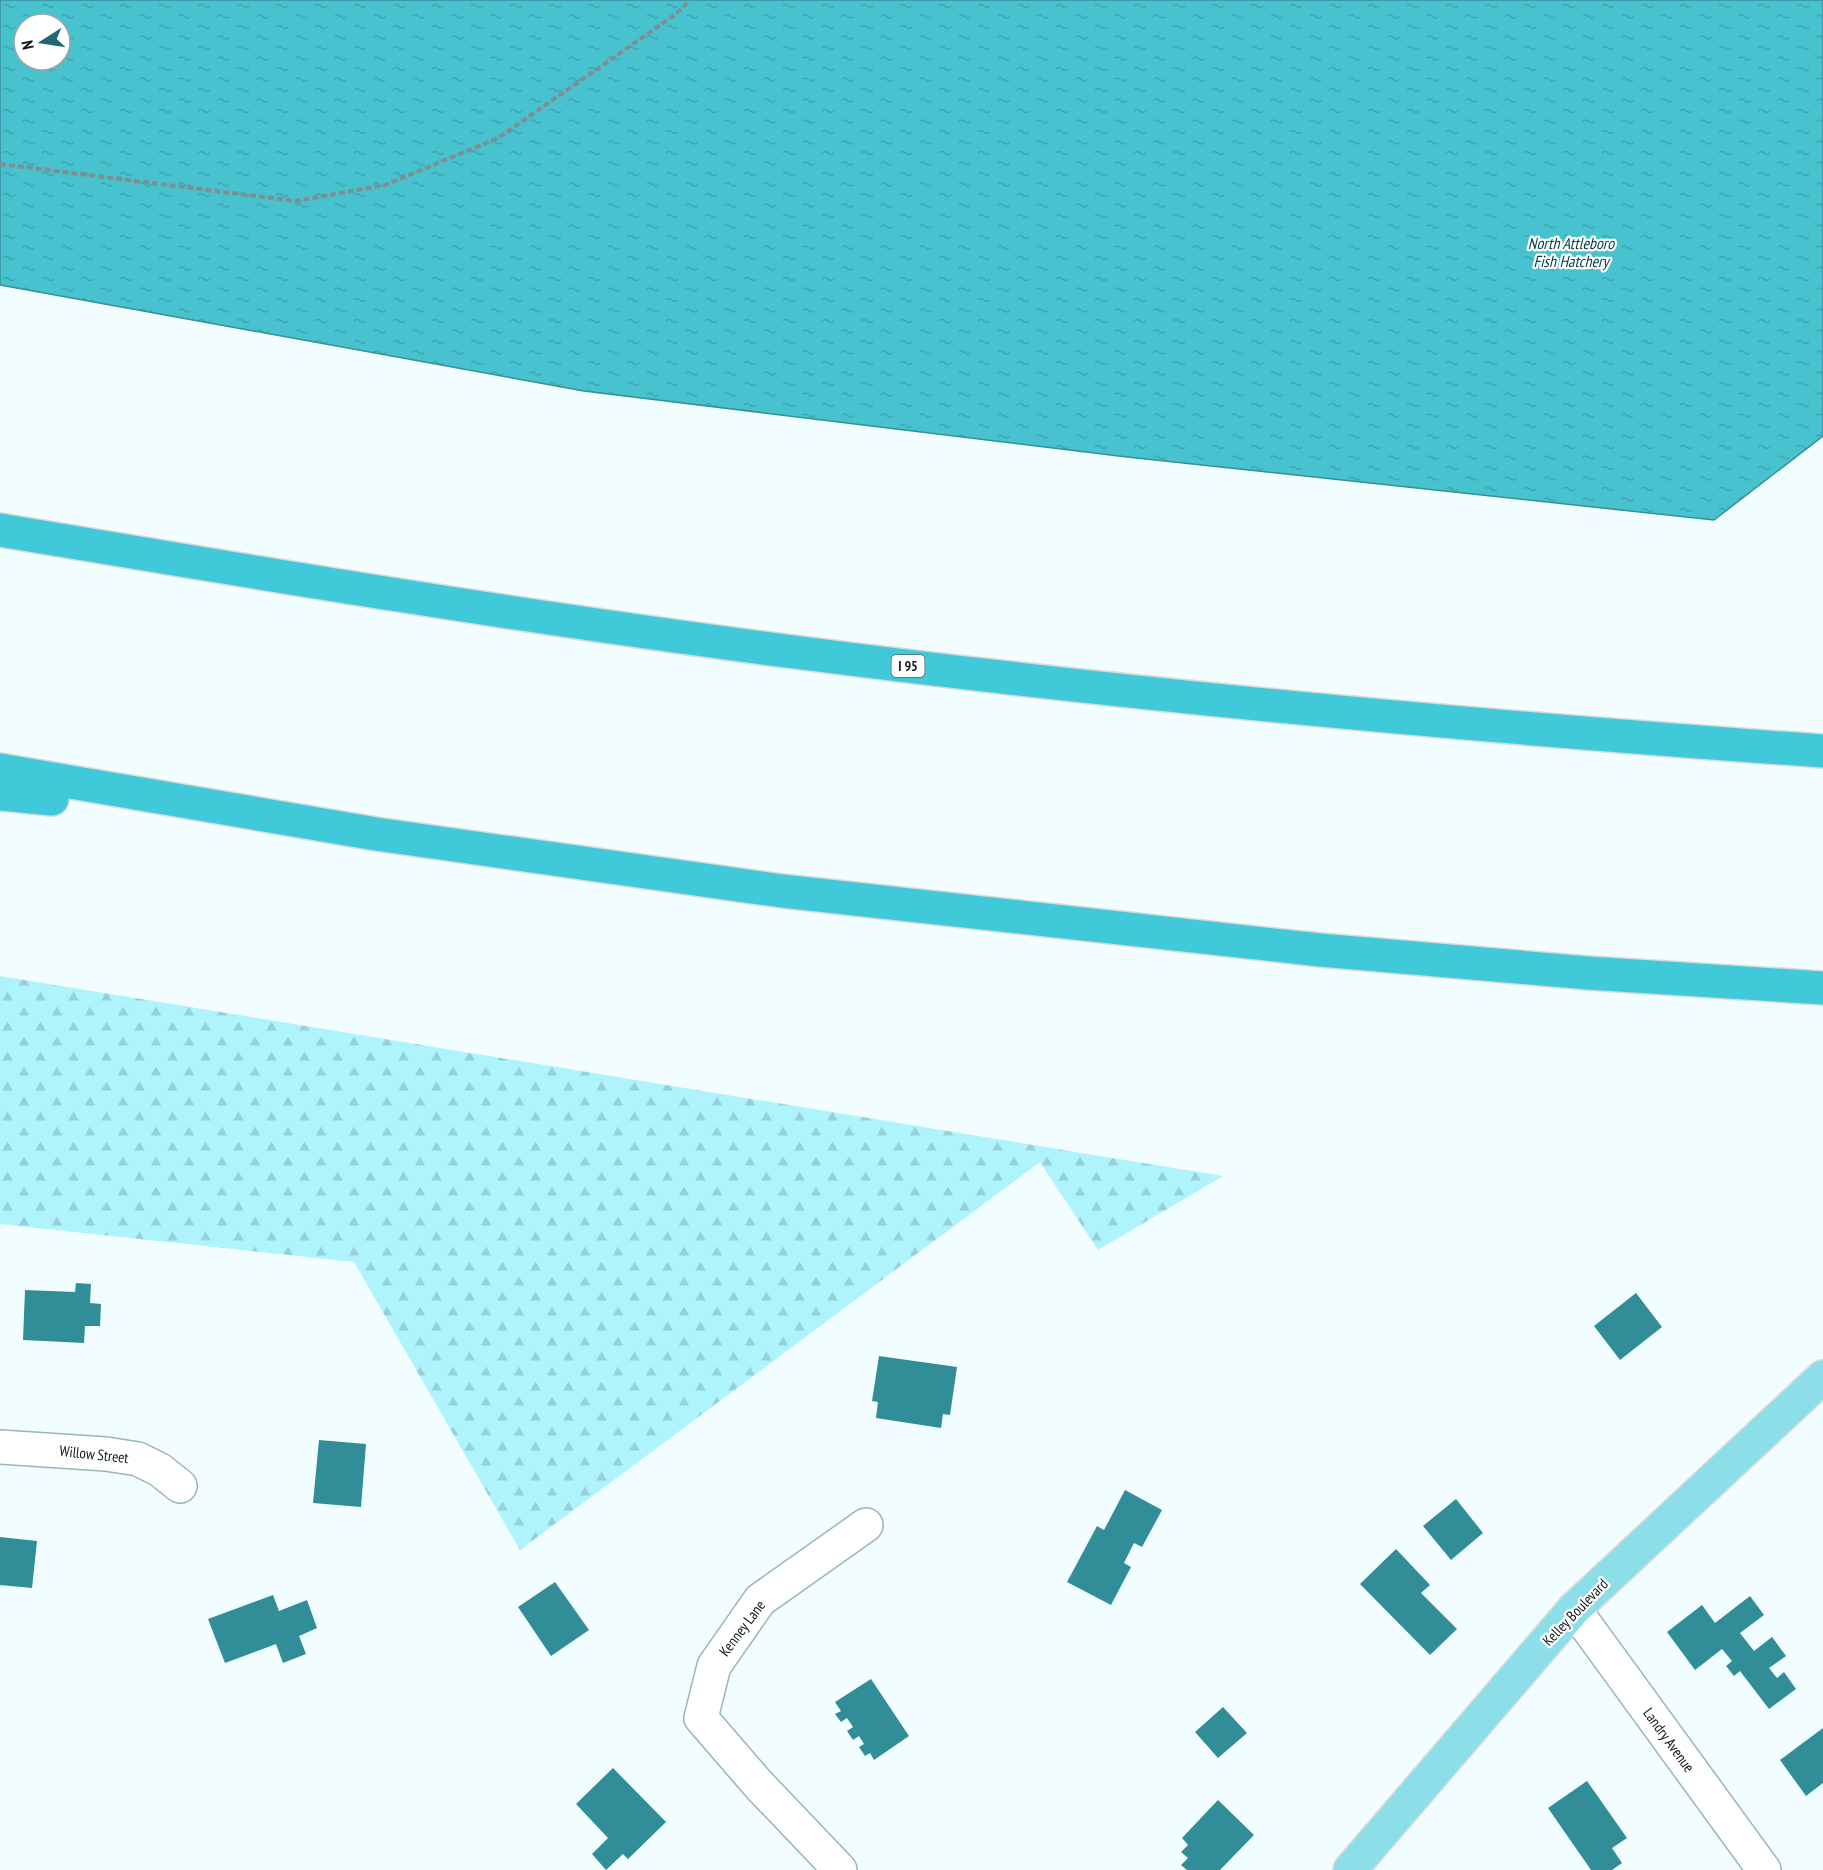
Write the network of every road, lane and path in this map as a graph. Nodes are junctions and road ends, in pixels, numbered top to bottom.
1 (690, 0) edge
2 (0, 164) edge
3 (0, 530) edge
4 (1823, 751) edge
5 (0, 770) edge
6 (0, 794) edge
7 (376, 834) junction
8 (1823, 988) edge
9 (1823, 1377) edge
10 (0, 1447) edge
11 (180, 1486) dead end
12 (866, 1525) dead end
13 (1574, 1609) junction
14 (840, 1870) edge
15 (1350, 1870) edge
16 (1764, 1870) edge

1 - 2 path
3 - 4 highway, I 95
5 - 7 highway
6 - 7 highway
7 - 8 highway
9 - 13 main road, Kelley Boulevard
10 - 11 street, Willow Street
12 - 14 street, Kenney Lane
13 - 15 main road, Kelley Boulevard
13 - 16 street, Landry Avenue

